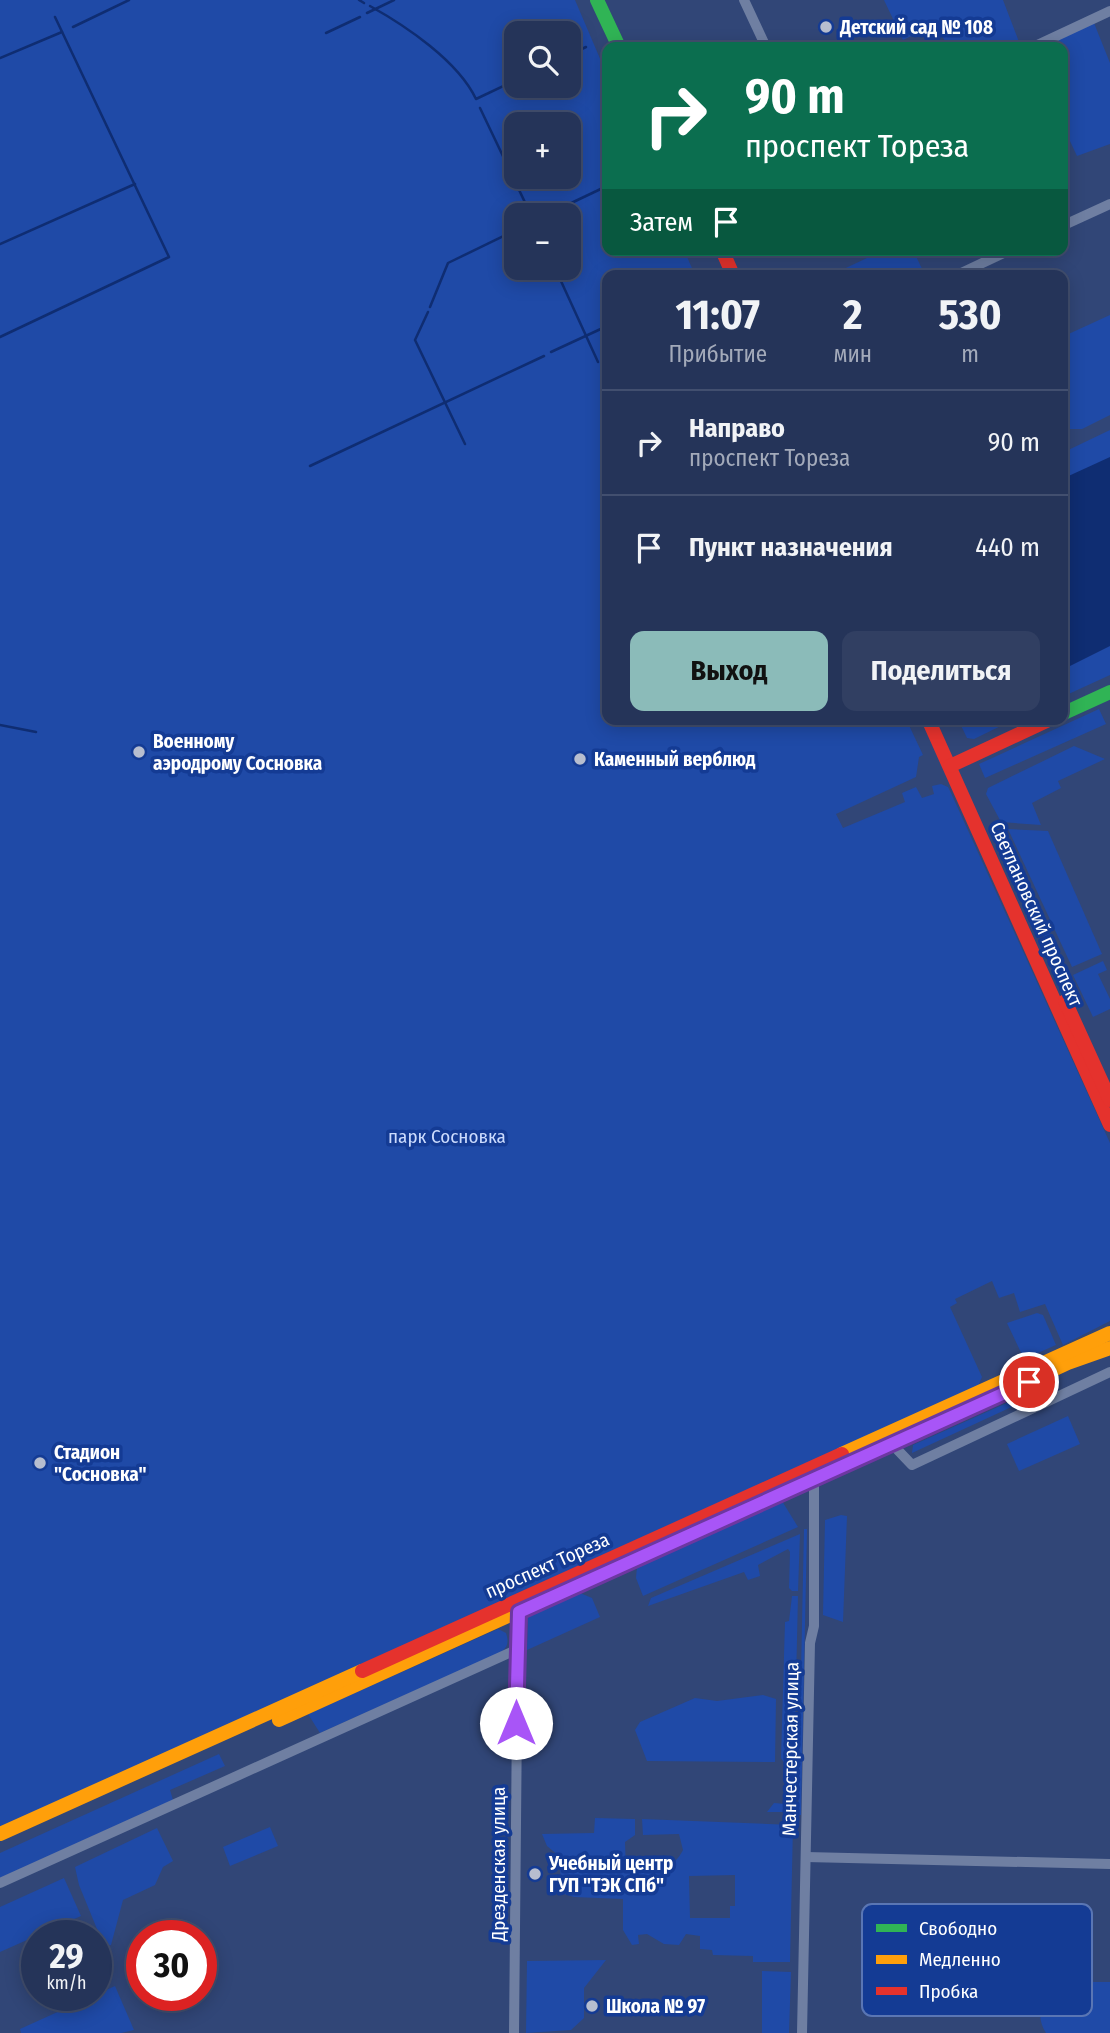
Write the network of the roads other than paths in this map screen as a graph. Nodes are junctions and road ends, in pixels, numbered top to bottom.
1 (597, 0) edge
2 (607, 0) edge
3 (744, 0) edge
4 (1110, 11) edge
5 (617, 42) edge
6 (626, 42) edge
7 (764, 42) edge
8 (1043, 42) edge
9 (1110, 204) edge
10 (1068, 223) edge
11 (997, 256) edge
12 (968, 270) edge
13 (1110, 692) edge
14 (1068, 711) edge
15 (931, 725) edge
16 (939, 725) edge
17 (1038, 725) edge
18 (953, 765) junction
19 (1110, 1100) edge
20 (1110, 1125) edge
21 (1110, 1332) edge
22 (1110, 1348) edge
23 (1110, 1372) edge
24 (891, 1443) junction
25 (814, 1473) junction
26 (519, 1612) junction
27 (518, 1649) junction
28 (0, 1833) edge
29 (0, 1845) edge
30 (806, 1857) junction
31 (1110, 1864) edge
32 (0, 1883) edge
33 (514, 2033) edge
34 (802, 2033) edge

1 - 5 main road
2 - 6 main road
3 - 7 street
4 - 8 street
9 - 10 street
11 - 12 street
13 - 14 main road
15 - 18 main road, Светлановский проспект
16 - 18 main road, Светлановский проспект
17 - 18 main road
18 - 19 main road, Светлановский проспект
18 - 20 main road, Светлановский проспект
21 - 25 main road, проспект Тореза
22 - 24 main road, проспект Тореза
23 - 24 street
24 - 25 main road, проспект Тореза
25 - 26 main road, проспект Тореза
25 - 28 main road, проспект Тореза
25 - 30 street, Манчестерская улица
26 - 27 street, Дрезденская улица
26 - 29 main road, проспект Тореза
27 - 32 street
27 - 33 street, Дрезденская улица
30 - 31 street
30 - 34 street, Манчестерская улица

